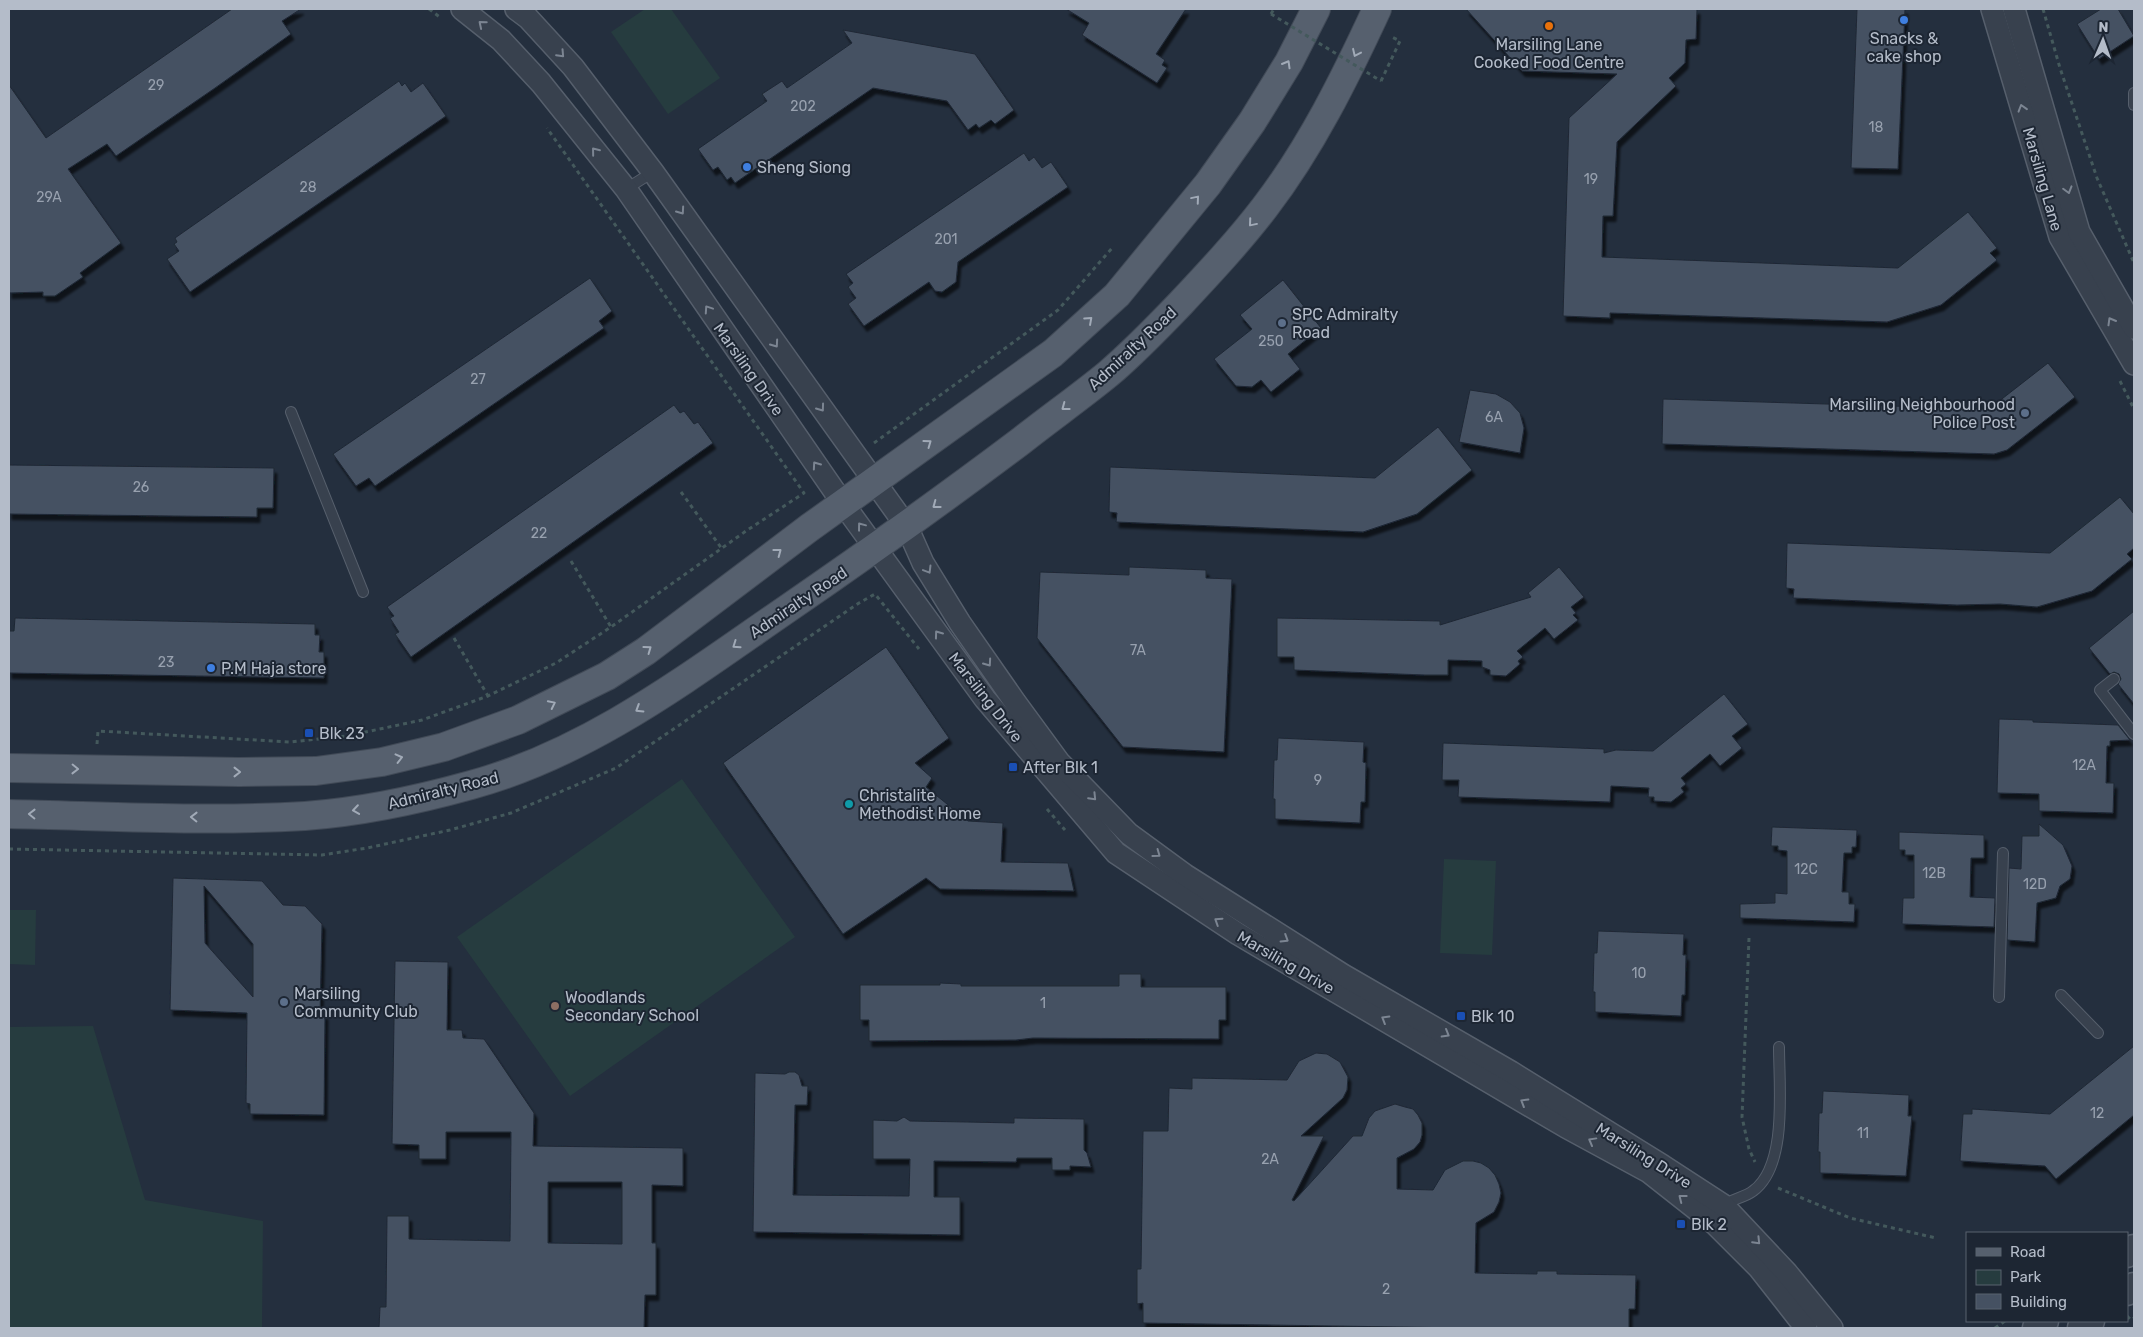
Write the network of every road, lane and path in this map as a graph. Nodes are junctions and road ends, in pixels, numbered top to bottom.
1 (462, 9) edge
2 (516, 9) edge
3 (1274, 9) edge
4 (1316, 9) edge
5 (1377, 9) edge
6 (1992, 9) edge
7 (2014, 9) edge
8 (2043, 9) edge
9 (1389, 36) dead end
10 (545, 126) dead end
11 (2048, 156) junction
12 (653, 172) junction
13 (626, 189) junction
14 (1113, 247) dead end
15 (2134, 263) edge
16 (2134, 328) edge
17 (2134, 364) edge
18 (290, 412) dead end
19 (870, 445) dead end
20 (875, 482) junction
21 (682, 492) dead end
22 (844, 505) junction
23 (907, 527) junction
24 (877, 548) junction
25 (722, 549) junction
26 (571, 561) dead end
27 (363, 592) dead end
28 (611, 627) junction
29 (454, 638) dead end
30 (2114, 679) dead end
31 (488, 696) junction
32 (2134, 734) edge
33 (98, 744) dead end
34 (9, 768) edge
35 (9, 814) edge
36 (98, 847) dead end
37 (98, 852) dead end
38 (2003, 853) dead end
39 (2061, 995) dead end
40 (1999, 997) dead end
41 (2098, 1033) dead end
42 (1779, 1047) dead end
43 (1719, 1215) junction
44 (1806, 1328) edge
45 (1832, 1328) edge

13 -> 1 street, Marsiling Drive
2 -> 12 street, Marsiling Drive
3 - 9 path, bridge
20 -> 4 main road
5 -> 23 main road, Admiralty Road
11 -> 6 street, Marsiling Lane
7 - 11 street, Marsiling Lane
8 - 15 path
10 - 25 path
11 -> 16 street, Marsiling Lane
17 -> 11 street, Marsiling Lane
12 - 13 lane
12 -> 20 street, Marsiling Drive
22 -> 13 street, Marsiling Drive
14 - 19 path
18 - 27 lane
20 - 22 main road
20 - 23 street, Marsiling Drive
21 - 25 path
24 -> 22 street, Marsiling Drive
34 -> 22 main road
23 - 24 main road, Admiralty Road
23 -> 43 street, Marsiling Drive
24 -> 35 main road, Admiralty Road
43 -> 24 street, Marsiling Drive
25 - 28 path
26 - 28 path
28 - 31 path
29 - 31 path
30 - 32 lane
31 - 33 path
36 - 37 path
38 - 40 lane
39 - 41 lane
42 - 43 lane
43 - 44 street, Marsiling Drive
43 -> 45 street, Marsiling Drive

